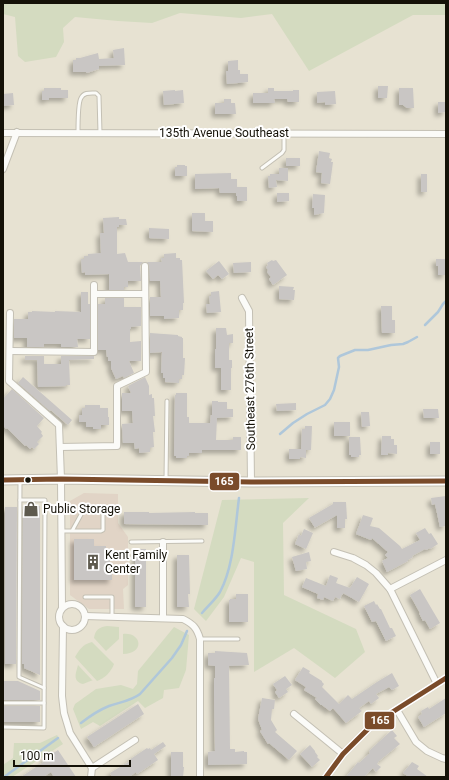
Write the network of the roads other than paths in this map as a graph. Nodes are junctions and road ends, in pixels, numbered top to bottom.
1 (17, 132) junction
2 (3, 133) edge
3 (78, 133) junction
4 (100, 133) junction
5 (284, 134) junction
6 (446, 134) edge
7 (262, 168) dead end
8 (3, 169) edge
9 (145, 266) dead end
10 (94, 285) dead end
11 (94, 294) junction
12 (145, 294) junction
13 (242, 298) dead end
14 (10, 313) dead end
15 (10, 351) junction
16 (6, 381) edge
17 (167, 401) dead end
18 (60, 447) junction
19 (61, 479) junction
20 (3, 480) edge
21 (20, 480) junction
22 (166, 481) junction
23 (446, 481) edge
24 (251, 482) junction
25 (20, 500) junction
26 (62, 531) junction
27 (72, 531) junction
28 (202, 541) dead end
29 (131, 542) dead end
30 (163, 542) junction
31 (334, 552) dead end
32 (446, 560) edge
33 (390, 588) junction
34 (85, 597) dead end
35 (62, 607) junction
36 (85, 616) junction
37 (112, 617) junction
38 (163, 618) junction
39 (63, 626) junction
40 (200, 639) junction
41 (238, 639) dead end
42 (446, 678) edge
43 (437, 684) junction
44 (44, 688) junction
45 (3, 703) edge
46 (44, 703) junction
47 (397, 710) junction
48 (294, 714) dead end
49 (3, 727) edge
50 (135, 740) dead end
51 (343, 754) junction
52 (446, 759) edge
53 (92, 768) junction
54 (91, 777) edge
55 (200, 777) edge
56 (326, 777) edge

1 - 2 street, 135th Avenue Southeast
1 - 3 street, 135th Avenue Southeast
1 - 8 street
3 - 4 street, 135th Avenue Southeast
3 - 4 lane
4 - 5 street, 135th Avenue Southeast
5 - 6 street, 135th Avenue Southeast
5 - 7 lane
9 - 12 street
10 - 11 street
11 - 12 street
11 - 15 street
12 - 18 street
13 - 24 street, Southeast 276th Street
14 - 15 street
15 - 16 street
16 - 18 street
17 - 22 lane
18 - 19 street
19 - 21 main road
19 - 22 main road
19 - 26 street
20 - 21 main road
21 - 25 lane
22 - 24 main road
23 - 24 main road
25 - 44 lane
25 - 44 lane
26 - 27 lane
26 - 35 street
27 - 27 lane
28 - 30 lane
29 - 30 lane
30 - 38 street
31 - 33 street
32 - 33 street
33 - 43 street
34 - 37 lane
35 - 36 street
35 - 39 street
36 - 37 street
36 - 39 street
37 - 38 street
38 - 40 street
39 - 53 street
40 - 41 lane
40 - 55 street
42 - 43 street
43 - 47 street
44 - 46 lane
45 - 46 lane
46 - 49 lane
47 - 51 street
47 - 52 street
48 - 51 street
50 - 53 street
51 - 56 street
53 - 54 street

